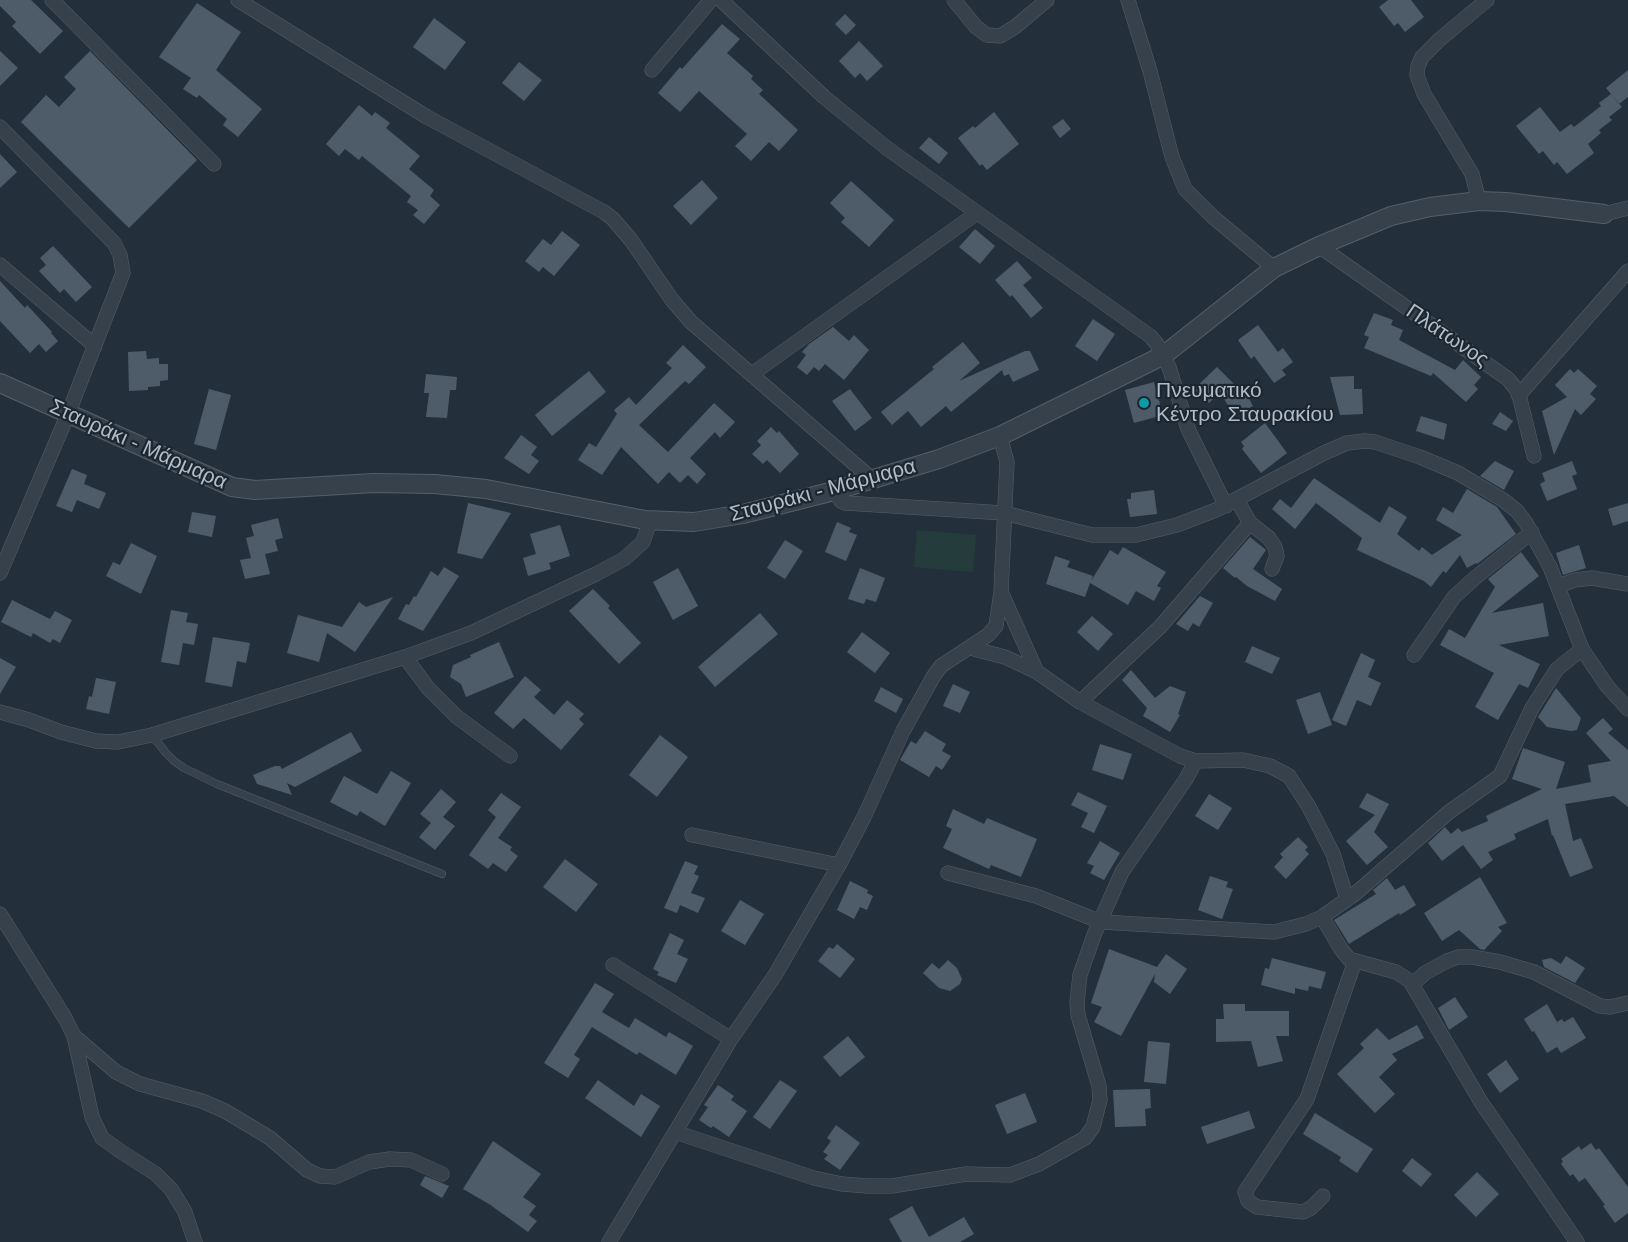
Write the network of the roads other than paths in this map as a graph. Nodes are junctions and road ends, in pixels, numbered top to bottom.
1 (52, 0) edge
2 (238, 0) edge
3 (711, 0) edge
4 (721, 0) edge
5 (954, 0) edge
6 (1047, 0) edge
7 (1128, 0) edge
8 (1487, 0) edge
9 (652, 70) dead end
10 (0, 127) edge
11 (214, 164) dead end
12 (1479, 201) junction
13 (1628, 208) edge
14 (977, 213) junction
15 (1605, 214) junction
16 (1628, 219) edge
17 (1319, 246) junction
18 (0, 266) edge
19 (1274, 268) junction
20 (1628, 271) edge
21 (96, 346) junction
22 (1164, 355) junction
23 (752, 374) junction
24 (0, 383) edge
25 (1518, 395) junction
26 (68, 414) junction
27 (1000, 436) junction
28 (1534, 456) dead end
29 (872, 479) junction
30 (834, 491) junction
31 (1232, 503) junction
32 (1004, 513) junction
33 (650, 521) junction
34 (1250, 523) junction
35 (1532, 532) junction
36 (1272, 568) dead end
37 (0, 573) edge
38 (1628, 584) edge
39 (1558, 586) junction
40 (1001, 592) junction
41 (970, 648) junction
42 (1582, 649) junction
43 (1414, 655) dead end
44 (405, 657) junction
45 (1037, 672) junction
46 (1080, 702) junction
47 (1628, 709) edge
48 (0, 712) edge
49 (152, 735) junction
50 (510, 756) dead end
51 (1192, 760) junction
52 (692, 835) dead end
53 (839, 865) junction
54 (948, 873) dead end
55 (442, 874) dead end
56 (1347, 899) junction
57 (0, 914) edge
58 (1322, 917) junction
59 (1101, 922) junction
60 (1355, 961) junction
61 (613, 965) dead end
62 (1412, 985) junction
63 (1628, 1003) edge
64 (74, 1036) junction
65 (731, 1039) junction
66 (675, 1132) junction
67 (442, 1174) dead end
68 (1323, 1196) dead end
69 (195, 1242) edge
70 (609, 1242) edge
71 (1577, 1242) edge

1 - 11 street
2 - 23 street
3 - 9 street
4 - 14 street
5 - 6 street
7 - 19 street
8 - 12 street
10 - 21 street
12 - 15 street, Σταυράκι - Μάρμαρα
12 - 17 street, Σταυράκι - Μάρμαρα
13 - 15 street
14 - 22 street
14 - 23 street
15 - 16 street
17 - 19 street, Σταυράκι - Μάρμαρα
17 - 25 street, Πλάτωνος
18 - 21 street
19 - 22 street, Σταυράκι - Μάρμαρα
20 - 25 street
21 - 26 street
22 - 27 street, Σταυράκι - Μάρμαρα
22 - 31 street
23 - 29 street
24 - 26 street, Σταυράκι - Μάρμαρα
25 - 28 street, Πλάτωνος
26 - 33 street, Σταυράκι - Μάρμαρα
26 - 37 street
27 - 29 street, Σταυράκι - Μάρμαρα
27 - 32 street
29 - 30 street, Σταυράκι - Μάρμαρα
30 - 32 street
30 - 33 street, Σταυράκι - Μάρμαρα
31 - 32 street
31 - 34 street
31 - 35 street
32 - 40 street
33 - 44 street
34 - 36 street
34 - 46 street
35 - 39 street
35 - 43 street
38 - 39 street
39 - 42 street
40 - 41 street
40 - 45 street
41 - 45 street
41 - 53 street
42 - 47 street
42 - 56 street
44 - 49 street
44 - 50 street
45 - 46 street
46 - 51 street
48 - 49 street
49 - 55 lane
51 - 56 street
51 - 59 street
52 - 53 street
53 - 65 street
54 - 59 street
56 - 58 street
57 - 64 street
58 - 59 street
58 - 60 street
59 - 66 street
60 - 62 street
60 - 68 street
61 - 65 street
62 - 63 street
62 - 71 street
64 - 67 street
64 - 69 street
65 - 66 street
66 - 70 street

